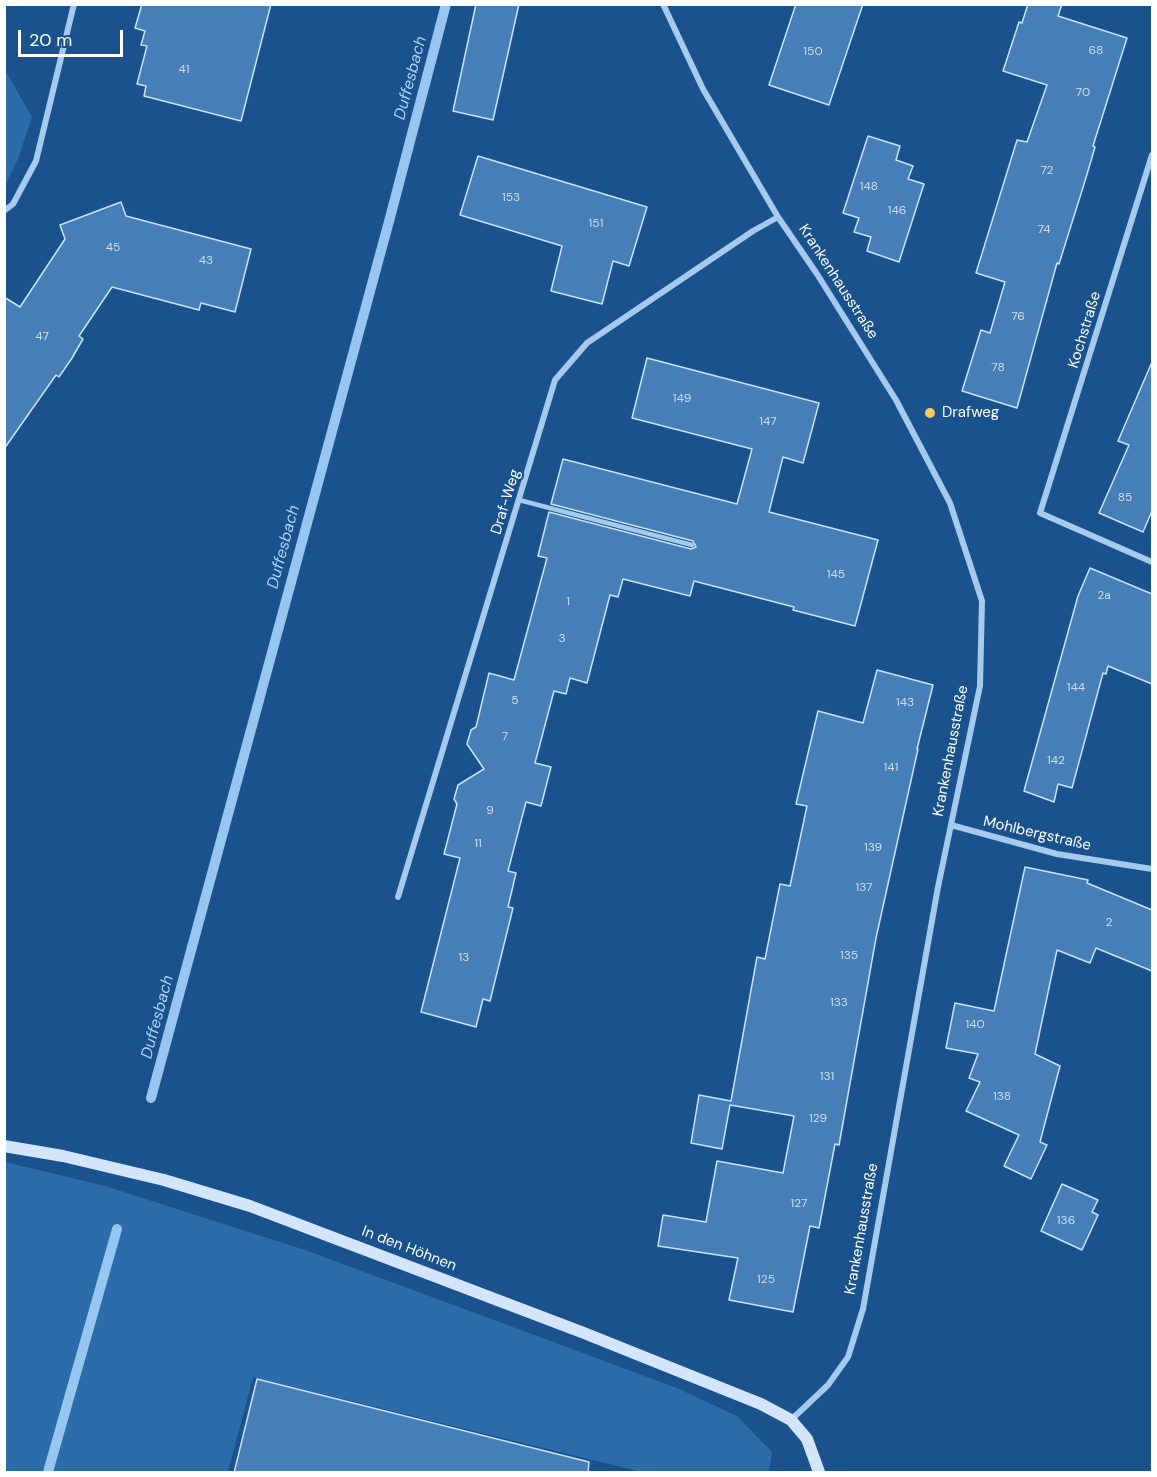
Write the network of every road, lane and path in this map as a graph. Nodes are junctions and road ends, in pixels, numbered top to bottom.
1 (74, 4) edge
2 (663, 4) edge
3 (1152, 155) edge
4 (4, 211) edge
5 (778, 217) junction
6 (519, 500) junction
7 (692, 545) dead end
8 (1152, 562) edge
9 (951, 825) junction
10 (1152, 869) edge
11 (398, 897) dead end
12 (4, 1146) edge
13 (791, 1420) junction
14 (819, 1473) edge

1 - 4 street
2 - 5 street, Krankenhausstraße
3 - 8 street, Kochstraße
5 - 6 street, Draf-Weg
5 - 9 street, Krankenhausstraße
6 - 7 lane
6 - 11 street, Draf-Weg
9 - 10 street, Mohlbergstraße
9 - 13 street, Krankenhausstraße
12 - 13 street, In den Höhnen
13 - 14 street

